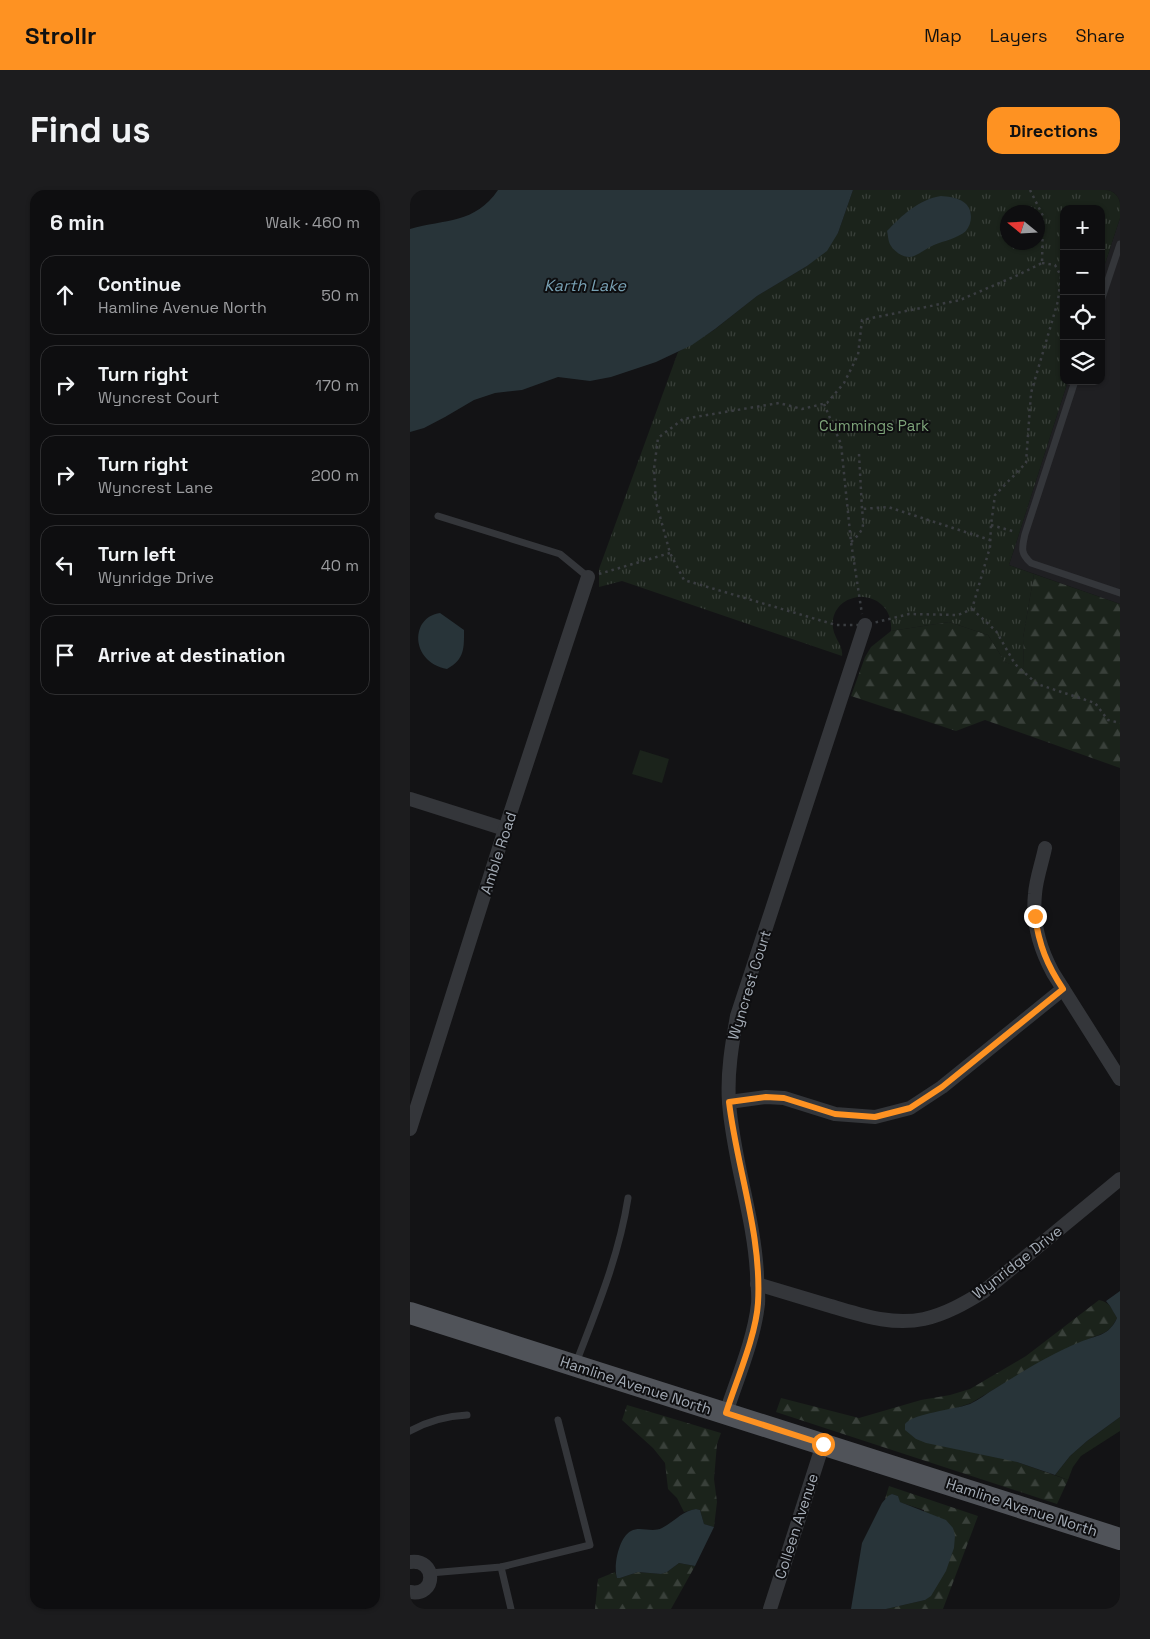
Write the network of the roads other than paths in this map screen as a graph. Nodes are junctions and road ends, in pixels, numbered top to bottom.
1 (1120, 244) edge
2 (1103, 295) edge
3 (1074, 385) edge
4 (438, 516) dead end
5 (588, 578) joint
6 (1120, 593) edge
7 (865, 625) road end
8 (410, 799) edge
9 (505, 829) junction
10 (1045, 848) dead end
11 (1063, 989) junction
12 (1120, 1079) edge
13 (729, 1102) junction
14 (410, 1129) edge
15 (1120, 1179) edge
16 (628, 1198) dead end
17 (758, 1284) junction
18 (410, 1313) edge
19 (575, 1365) junction
20 (726, 1413) junction
21 (467, 1416) dead end
22 (558, 1420) dead end
23 (410, 1431) edge
24 (823, 1444) junction
25 (1120, 1539) edge
26 (411, 1559) edge
27 (501, 1567) junction
28 (430, 1573) junction
29 (410, 1592) edge
30 (511, 1609) edge
31 (770, 1609) edge

1 - 2 lane
3 - 6 lane
4 - 5 lane
5 - 9 street, Amble Road
7 - 13 street, Wyncrest Court
8 - 9 street
9 - 14 street, Amble Road
10 - 11 street
11 - 12 street
11 - 13 street
13 - 17 street, Wyncrest Court
15 - 17 street, Wynridge Drive
16 - 19 lane
17 - 20 street, Wyncrest Court
18 - 19 main road, Hamline Avenue North
19 - 20 main road, Hamline Avenue North
20 - 24 main road, Hamline Avenue North
21 - 23 lane
22 - 27 lane
24 - 25 main road, Hamline Avenue North
24 - 31 street, Colleen Avenue
26 - 28 street
27 - 28 lane
27 - 30 lane
28 - 29 street

